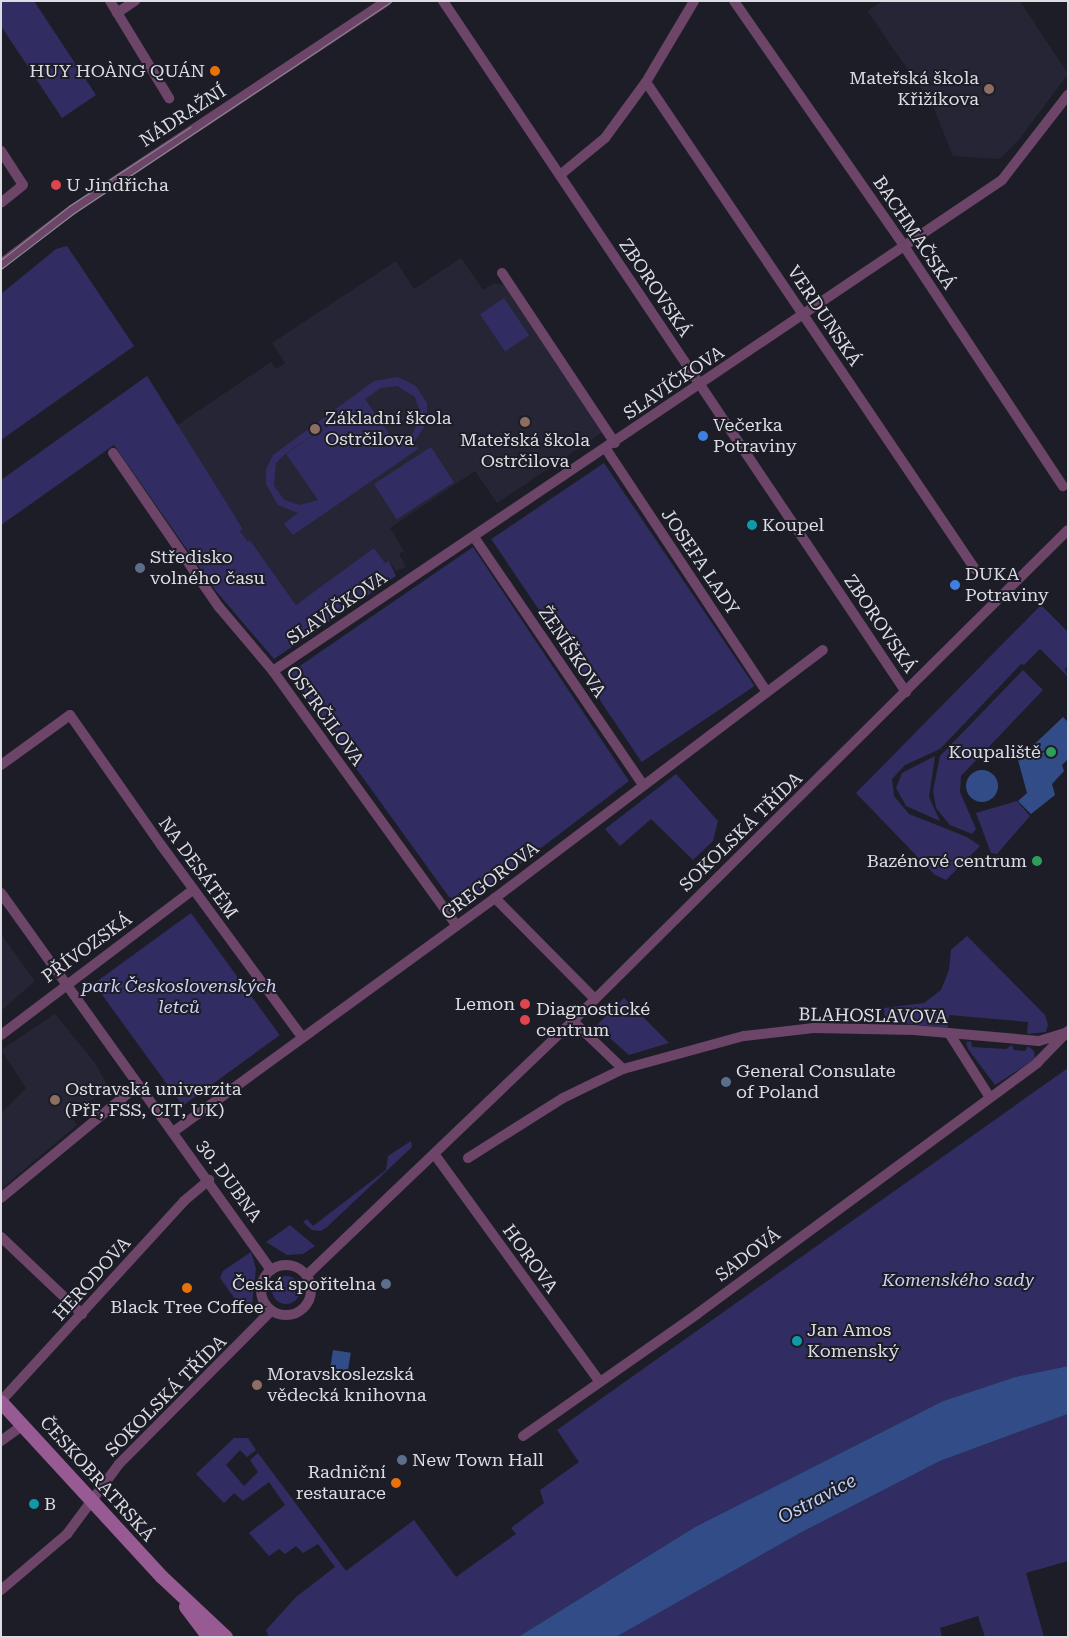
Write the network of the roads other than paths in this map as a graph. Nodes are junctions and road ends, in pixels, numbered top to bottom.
1 (110, 1) edge
2 (135, 1) edge
3 (387, 1) edge
4 (443, 1) edge
5 (694, 1) edge
6 (734, 1) edge
7 (117, 13) junction
8 (646, 82) junction
9 (1068, 96) edge
10 (169, 98) dead end
11 (1, 151) edge
12 (560, 176) junction
13 (1, 203) edge
14 (904, 246) junction
15 (1, 264) edge
16 (502, 273) dead end
17 (804, 314) junction
18 (700, 386) junction
19 (615, 443) junction
20 (606, 449) junction
21 (113, 453) dead end
22 (1063, 486) dead end
23 (1068, 530) edge
24 (474, 537) junction
25 (975, 569) dead end
26 (823, 650) dead end
27 (273, 671) junction
28 (766, 692) junction
29 (906, 692) junction
30 (1, 765) edge
31 (643, 785) junction
32 (193, 890) junction
33 (1, 893) edge
34 (495, 898) junction
35 (457, 926) junction
36 (65, 984) junction
37 (595, 999) junction
38 (573, 1021) junction
39 (1067, 1032) edge
40 (949, 1033) junction
41 (1, 1035) edge
42 (302, 1037) junction
43 (623, 1069) junction
44 (138, 1085) junction
45 (989, 1096) junction
46 (173, 1132) junction
47 (435, 1155) junction
48 (468, 1158) dead end
49 (209, 1180) junction
50 (1, 1198) edge
51 (1, 1237) edge
52 (271, 1270) junction
53 (307, 1275) junction
54 (272, 1310) junction
55 (82, 1314) junction
56 (599, 1381) junction
57 (1, 1402) edge
58 (23, 1425) junction
59 (523, 1436) dead end
60 (1, 1441) edge
61 (94, 1502) junction
62 (166, 1581) junction
63 (1, 1590) edge
64 (209, 1637) edge
65 (226, 1637) edge

1 - 7 street
2 - 7 street
3 - 15 street, NÁDRAŽNÍ
4 - 12 street, ZBOROVSKÁ
5 - 8 street
6 - 14 street, BACHMAČSKÁ
7 - 10 street
8 - 12 street
8 - 17 street, VERDUNSKÁ
9 - 14 street, SLAVÍČKOVA
11 - 13 street
12 - 18 street, ZBOROVSKÁ
14 - 17 street, SLAVÍČKOVA
14 - 22 street, BACHMAČSKÁ
16 - 19 street
17 - 18 street, SLAVÍČKOVA
17 - 25 street, VERDUNSKÁ
18 - 19 street, SLAVÍČKOVA
18 - 29 street, ZBOROVSKÁ
19 - 20 street, SLAVÍČKOVA
20 - 24 street, SLAVÍČKOVA
20 - 28 street, JOSEFA LADY
21 - 27 street, OSTRČILOVA
23 - 29 street, SOKOLSKÁ TŘÍDA
24 - 27 street, SLAVÍČKOVA
24 - 31 street, ŽENÍŠKOVA
26 - 28 street, GREGOROVA
27 - 35 street, OSTRČILOVA
28 - 31 street, GREGOROVA
29 - 37 street, SOKOLSKÁ TŘÍDA
30 - 32 street, NA DESÁTÉM
31 - 34 street, GREGOROVA
32 - 36 street, PŘÍVOZSKÁ
32 - 42 street, NA DESÁTÉM
33 - 36 street, 30. DUBNA
34 - 35 street, GREGOROVA
34 - 37 street
35 - 42 street, GREGOROVA
36 - 41 street, PŘÍVOZSKÁ
36 - 44 street, 30. DUBNA
37 - 38 street, SOKOLSKÁ TŘÍDA
38 - 43 street
38 - 47 street, SOKOLSKÁ TŘÍDA
39 - 40 street, BLAHOSLAVOVA
39 - 45 street, SADOVÁ
40 - 43 street, BLAHOSLAVOVA
40 - 45 street
42 - 46 street, GREGOROVA
43 - 48 street, BLAHOSLAVOVA
44 - 46 street, 30. DUBNA
44 - 50 street
45 - 56 street, SADOVÁ
46 - 49 street, 30. DUBNA
47 - 53 street, SOKOLSKÁ TŘÍDA
47 - 56 street, HOROVA
49 - 52 street, 30. DUBNA
49 - 55 street, HERODOVA
51 - 55 street
52 - 53 street
52 - 54 street
53 - 54 street
54 - 61 street, SOKOLSKÁ TŘÍDA
55 - 57 street, HERODOVA
56 - 59 street, SADOVÁ
57 - 58 main road, ČESKOBRATRSKÁ
58 - 60 street
58 - 61 main road, ČESKOBRATRSKÁ
61 - 62 main road, ČESKOBRATRSKÁ
61 - 63 street, SOKOLSKÁ TŘÍDA
62 - 64 main road, ČESKOBRATRSKÁ
62 - 65 main road, ČESKOBRATRSKÁ

